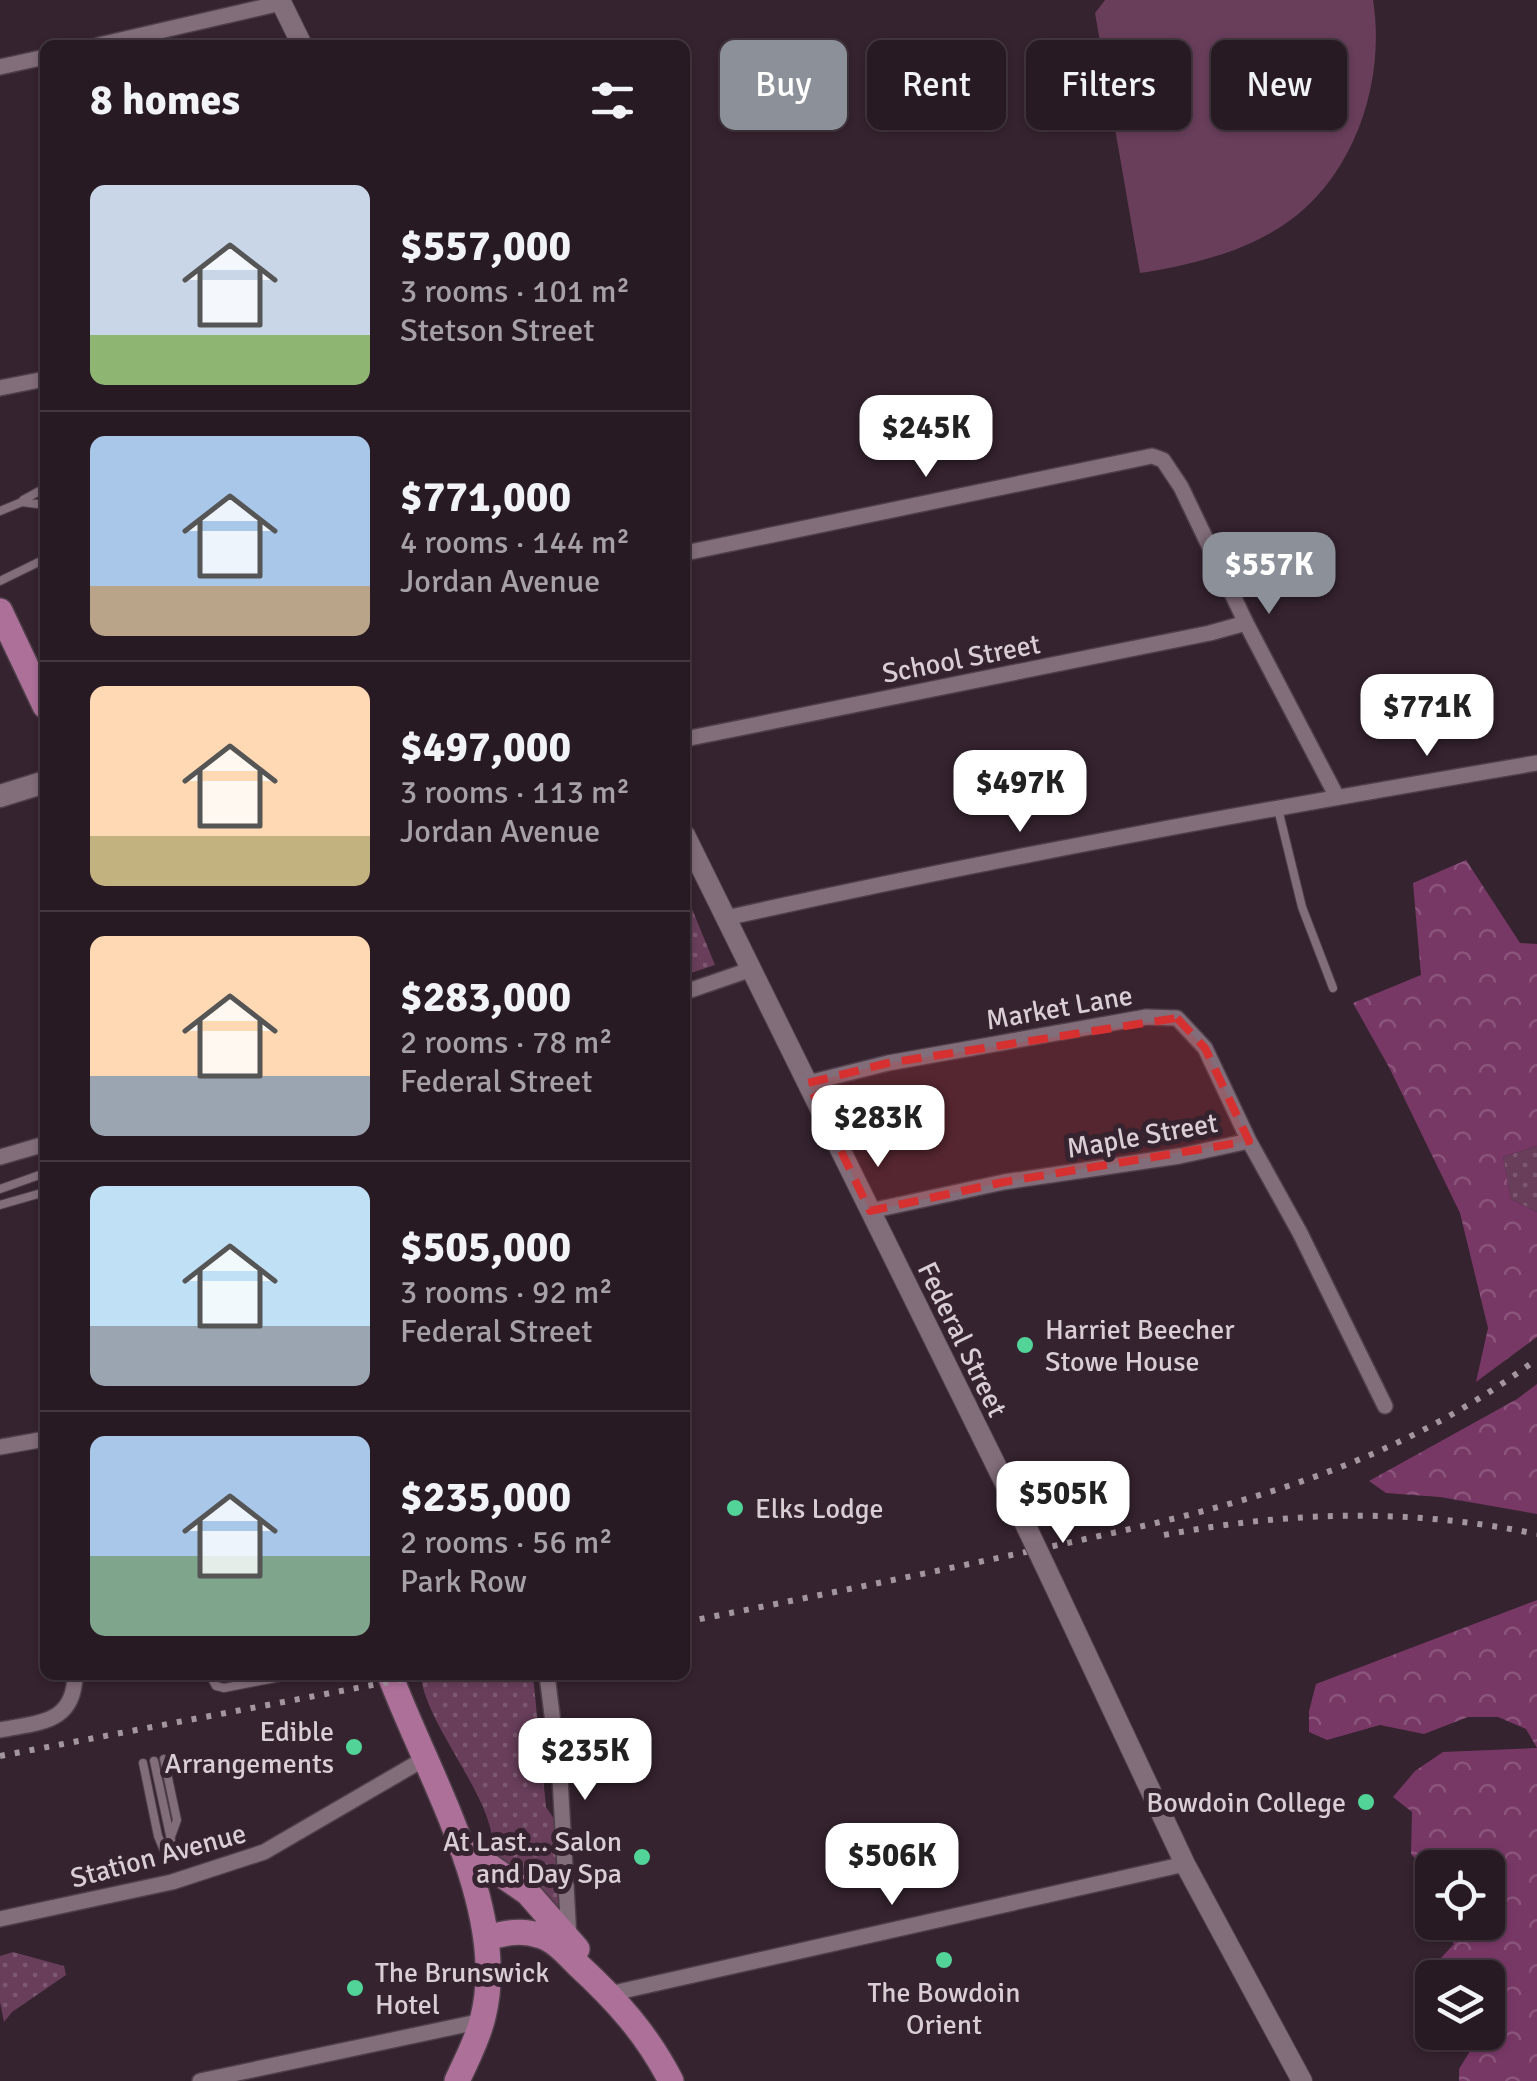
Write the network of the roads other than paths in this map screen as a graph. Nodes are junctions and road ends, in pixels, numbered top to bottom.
1 (280, 1) edge
2 (120, 40) edge
3 (300, 40) edge
4 (40, 58) edge
5 (0, 68) edge
6 (40, 380) edge
7 (0, 388) edge
8 (40, 491) edge
9 (15, 504) junction
10 (40, 504) edge
11 (0, 511) edge
12 (690, 552) edge
13 (40, 562) edge
14 (0, 581) edge
15 (0, 611) edge
16 (1246, 623) junction
17 (40, 695) edge
18 (690, 738) edge
19 (1537, 762) edge
20 (40, 784) edge
21 (0, 796) edge
22 (1337, 797) junction
23 (1278, 809) junction
24 (690, 845) edge
25 (726, 918) junction
26 (752, 969) junction
27 (1333, 988) dead end
28 (690, 990) edge
29 (808, 1083) junction
30 (1249, 1141) junction
31 (40, 1145) edge
32 (0, 1157) edge
33 (40, 1175) edge
34 (0, 1188) edge
35 (40, 1194) edge
36 (0, 1206) edge
37 (870, 1212) junction
38 (1385, 1406) dead end
39 (40, 1440) edge
40 (0, 1447) edge
41 (75, 1680) edge
42 (213, 1680) edge
43 (266, 1680) edge
44 (392, 1680) edge
45 (548, 1680) edge
46 (0, 1730) edge
47 (424, 1759) junction
48 (159, 1760) dead end
49 (143, 1763) dead end
50 (460, 1846) junction
51 (1185, 1864) junction
52 (0, 1919) edge
53 (487, 1938) junction
54 (570, 1938) junction
55 (609, 1994) junction
56 (482, 2022) junction
57 (200, 2081) edge
58 (456, 2081) edge
59 (670, 2081) edge
60 (1302, 2081) edge

1 - 2 street
1 - 3 street
4 - 5 street
6 - 7 street
8 - 9 lane
9 - 10 lane
9 - 11 lane
12 - 16 street
13 - 14 lane
15 - 17 main road
16 - 18 street, School Street
16 - 22 street
19 - 22 street
20 - 21 main road
22 - 23 street
23 - 25 street
23 - 27 lane
24 - 25 street, Federal Street
25 - 26 street, Federal Street
26 - 28 street
26 - 29 street, Federal Street
29 - 30 street, Market Lane
29 - 37 street, Federal Street
30 - 37 street, Maple Street
30 - 38 street, Maple Street
31 - 32 street
33 - 34 lane
35 - 36 lane
37 - 51 street, Federal Street, bridge
39 - 40 street
41 - 46 street
42 - 43 lane
44 - 47 main road
45 - 54 street
47 - 50 main road
47 - 52 street, Station Avenue
48 - 49 lane
50 - 53 main road
50 - 54 main road
51 - 55 street
51 - 60 street, Federal Street
53 - 55 main road
53 - 56 main road
54 - 55 main road
55 - 59 main road
56 - 57 street
56 - 58 main road

